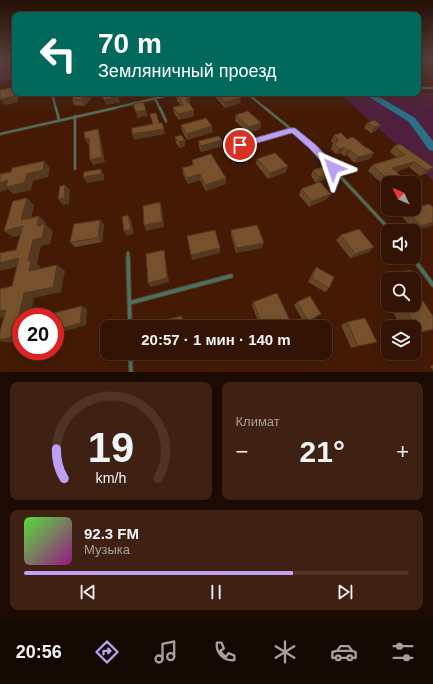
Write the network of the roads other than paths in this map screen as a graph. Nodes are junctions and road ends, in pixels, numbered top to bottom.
1 (421, 88) edge
2 (433, 88) edge
3 (53, 96) edge
4 (164, 96) edge
5 (251, 96) edge
6 (155, 98) junction
7 (75, 116) junction
8 (59, 120) junction
9 (166, 120) dead end
10 (293, 130) junction
11 (0, 134) edge
12 (226, 149) dead end
13 (75, 169) dead end
14 (384, 224) edge
15 (128, 253) dead end
16 (417, 264) edge
17 (231, 276) dead end
18 (433, 285) edge
19 (129, 303) junction
20 (130, 320) edge
21 (130, 360) edge
22 (131, 372) edge

1 - 2 lane
3 - 8 lane
4 - 6 lane
5 - 10 lane
6 - 7 lane
6 - 9 lane
7 - 8 lane
7 - 13 lane
8 - 11 lane
10 - 12 lane
10 - 14 lane
15 - 19 lane
16 - 18 lane
17 - 19 lane
19 - 20 lane
21 - 22 lane

